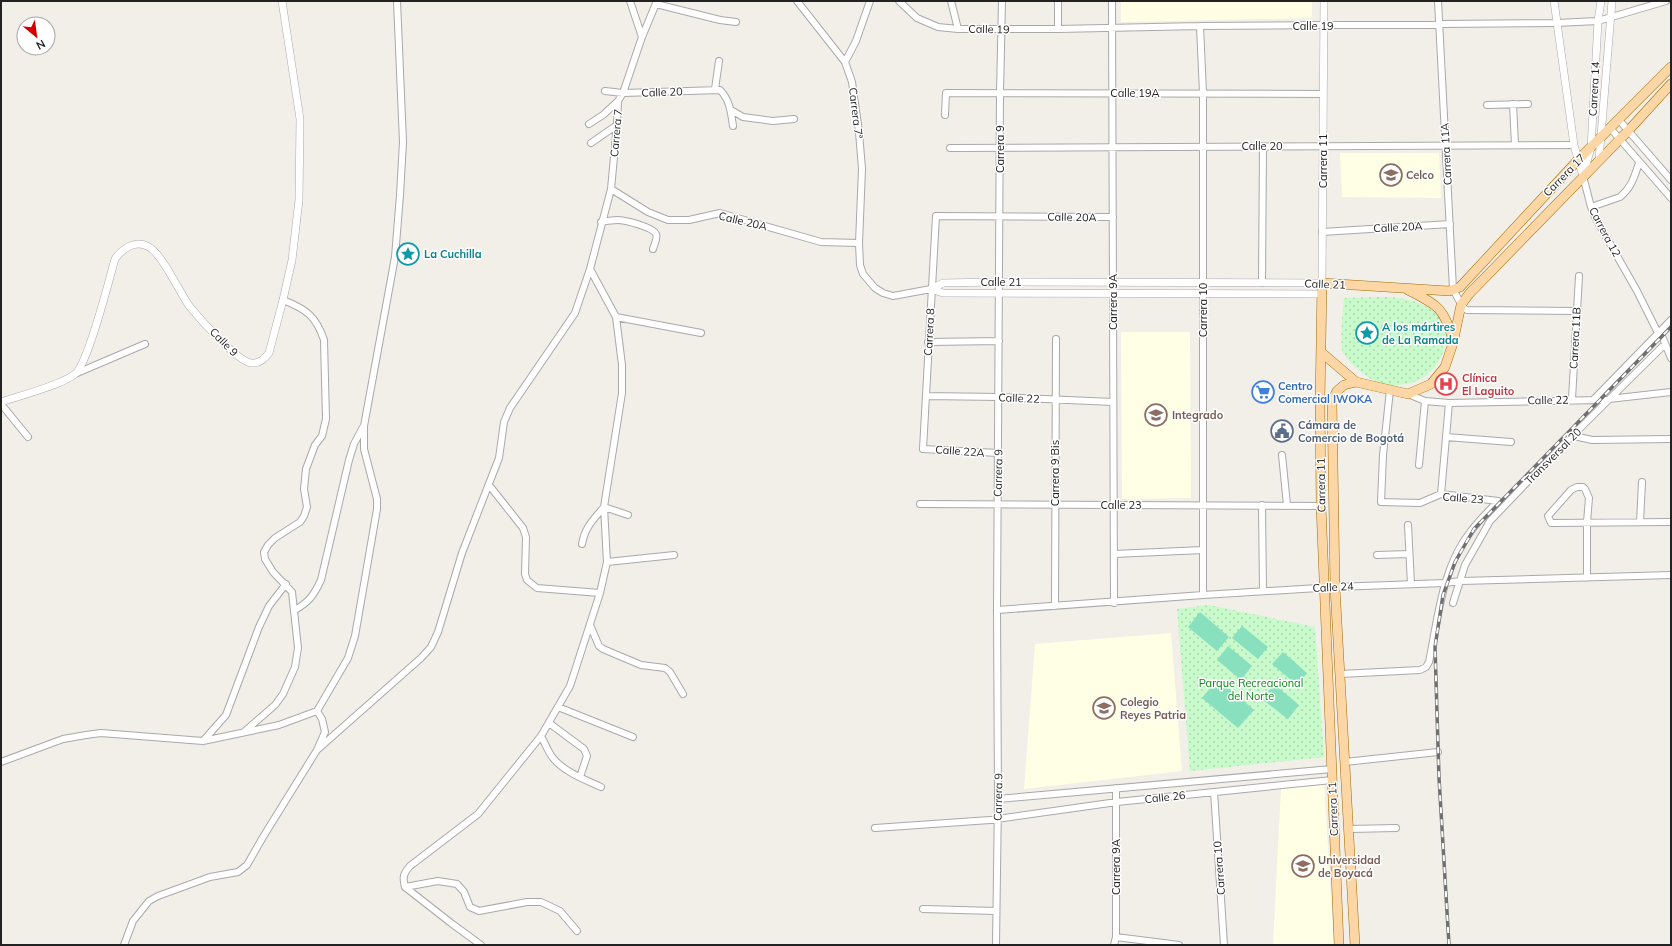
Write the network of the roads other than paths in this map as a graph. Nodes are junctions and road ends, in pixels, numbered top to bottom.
1 (282, 1) edge
2 (397, 1) edge
3 (630, 1) edge
4 (797, 1) edge
5 (870, 1) edge
6 (899, 1) edge
7 (950, 1) edge
8 (1002, 1) edge
9 (1058, 1) edge
10 (1112, 1) edge
11 (1324, 1) edge
12 (1438, 1) edge
13 (1554, 1) edge
14 (1601, 1) edge
15 (1612, 1) edge
16 (1666, 1) edge
17 (657, 2) edge
18 (1610, 18) junction
19 (1598, 20) junction
20 (736, 22) dead end
21 (1556, 23) junction
22 (1439, 24) junction
23 (1200, 26) junction
24 (1324, 26) junction
25 (958, 29) junction
26 (1058, 29) junction
27 (1112, 29) junction
28 (1002, 30) junction
29 (642, 37) junction
30 (719, 61) dead end
31 (845, 62) junction
32 (1671, 67) edge
33 (1671, 84) edge
34 (718, 90) junction
35 (605, 91) dead end
36 (1000, 92) junction
37 (623, 93) junction
38 (1112, 93) junction
39 (1203, 93) junction
40 (1323, 94) junction
41 (618, 101) junction
42 (1513, 104) junction
43 (1528, 104) dead end
44 (1487, 105) dead end
45 (731, 110) junction
46 (945, 114) dead end
47 (794, 119) dead end
48 (1619, 120) junction
49 (589, 124) dead end
50 (618, 125) junction
51 (733, 126) dead end
52 (1611, 129) junction
53 (1628, 131) junction
54 (1600, 138) junction
55 (1620, 140) junction
56 (591, 143) dead end
57 (1446, 145) junction
58 (1516, 145) junction
59 (1574, 145) junction
60 (1263, 146) junction
61 (1323, 146) junction
62 (1112, 147) junction
63 (1203, 147) junction
64 (950, 148) dead end
65 (1000, 148) junction
66 (1591, 148) junction
67 (1578, 160) junction
68 (1599, 160) junction
69 (1639, 163) junction
70 (1583, 176) junction
71 (1671, 180) edge
72 (610, 189) junction
73 (1671, 198) edge
74 (1590, 206) junction
75 (1000, 215) junction
76 (936, 216) joint
77 (1113, 217) junction
78 (601, 222) junction
79 (1450, 224) junction
80 (1322, 232) junction
81 (859, 243) junction
82 (653, 249) dead end
83 (590, 269) junction
84 (1579, 276) dead end
85 (1000, 282) junction
86 (1113, 282) junction
87 (1203, 282) junction
88 (1262, 283) junction
89 (1322, 283) junction
90 (1405, 288) junction
91 (1457, 288) junction
92 (931, 289) junction
93 (1000, 293) junction
94 (1113, 293) junction
95 (1203, 294) junction
96 (1321, 294) junction
97 (283, 300) junction
98 (1462, 304) junction
99 (1576, 311) junction
100 (616, 317) junction
101 (1671, 320) edge
102 (701, 333) dead end
103 (1658, 333) junction
104 (1056, 339) dead end
105 (999, 341) junction
106 (928, 342) junction
107 (1454, 343) junction
108 (144, 344) dead end
109 (1665, 344) junction
110 (1321, 352) junction
111 (1671, 358) edge
112 (77, 373) junction
113 (1356, 382) junction
114 (1390, 390) junction
115 (1671, 392) edge
116 (1408, 394) junction
117 (926, 396) junction
118 (999, 397) junction
119 (1610, 399) junction
120 (1056, 400) junction
121 (1572, 400) junction
122 (1592, 400) junction
123 (1425, 401) junction
124 (1113, 402) junction
125 (1, 403) edge
126 (1449, 403) junction
127 (364, 426) junction
128 (1574, 436) junction
129 (28, 437) dead end
130 (1446, 437) junction
131 (1671, 439) edge
132 (1511, 442) dead end
133 (923, 449) joint
134 (998, 453) junction
135 (1282, 455) dead end
136 (1419, 465) dead end
137 (1642, 482) dead end
138 (489, 485) junction
139 (1441, 494) junction
140 (920, 504) dead end
141 (998, 505) junction
142 (1055, 505) junction
143 (1114, 505) junction
144 (1203, 505) junction
145 (1262, 505) junction
146 (1287, 505) junction
147 (1321, 506) junction
148 (604, 507) junction
149 (628, 515) dead end
150 (1587, 522) junction
151 (1640, 522) junction
152 (1671, 522) edge
153 (1408, 525) dead end
154 (582, 544) dead end
155 (1203, 550) junction
156 (1114, 554) junction
157 (1409, 554) junction
158 (674, 555) dead end
159 (1378, 555) dead end
160 (607, 562) junction
161 (1671, 575) edge
162 (1587, 578) junction
163 (1461, 581) junction
164 (1445, 583) junction
165 (286, 584) junction
166 (1411, 584) junction
167 (1335, 587) junction
168 (1325, 588) junction
169 (1263, 591) junction
170 (600, 594) junction
171 (1203, 595) junction
172 (1114, 603) junction
173 (1453, 603) dead end
174 (1054, 606) junction
175 (295, 610) junction
176 (996, 610) junction
177 (590, 625) junction
178 (1340, 674) junction
179 (683, 694) dead end
180 (558, 707) junction
181 (317, 711) junction
182 (549, 723) junction
183 (242, 734) junction
184 (541, 736) junction
185 (633, 737) dead end
186 (203, 741) junction
187 (317, 750) junction
188 (1438, 752) dead end
189 (1, 762) edge
190 (1345, 762) junction
191 (1332, 769) junction
192 (580, 777) junction
193 (1332, 780) junction
194 (602, 787) dead end
195 (1116, 788) junction
196 (1214, 792) junction
197 (998, 799) junction
198 (1117, 802) junction
199 (998, 819) junction
200 (875, 828) dead end
201 (1396, 828) dead end
202 (1349, 829) junction
203 (406, 887) junction
204 (923, 909) dead end
205 (996, 911) junction
206 (577, 931) dead end
207 (1116, 937) junction
208 (124, 945) edge
209 (481, 945) edge
210 (996, 945) edge
211 (1114, 945) edge
212 (1179, 945) edge
213 (1224, 945) edge
214 (1339, 945) edge
215 (1356, 945) edge

1 - 97 street, Calle 9
2 - 127 street
3 - 29 street
4 - 31 street, Carrera 7ª
5 - 31 street
6 - 25 street
7 - 25 street
8 - 28 street, Carrera 9
9 - 26 street
10 - 27 street, Carrera 9A
11 - 24 street, Carrera 11
12 - 22 street, Carrera 11A
13 - 21 street, Carrera 12
14 - 19 street, Carrera 14
15 - 18 street, Carrera 14
16 - 18 street, Calle 19
17 - 20 street
17 - 29 street, Carrera 7
18 - 19 street, Calle 19
18 - 54 street, Carrera 14
19 - 21 street, Calle 19
19 - 66 street, Carrera 14
21 - 22 street, Calle 19
21 - 59 street, Carrera 12
22 - 24 street, Calle 19
22 - 57 street, Carrera 11A
23 - 24 street, Calle 19
23 - 27 street, Calle 19
23 - 39 street, Carrera 10
24 - 40 street, Carrera 11
25 - 28 street, Calle 19
26 - 27 street, Calle 19
26 - 28 street, Calle 19
27 - 38 street, Carrera 9A
28 - 36 street, Carrera 9
29 - 37 street, Carrera 7
30 - 34 street
31 - 81 street, Carrera 7ª
32 - 48 main road, Carrera 17
33 - 53 main road, Carrera 17
34 - 37 street, Calle 20
34 - 45 street
35 - 37 street, Calle 20
36 - 38 street, Calle 19A
36 - 46 street, Calle 19A
36 - 65 street, Carrera 9
37 - 41 street, Carrera 7
38 - 39 street, Calle 19A
38 - 62 street, Carrera 9A
39 - 40 street, Calle 19A
39 - 63 street, Carrera 10
40 - 61 street, Carrera 11
41 - 49 street
41 - 50 street, Carrera 7
42 - 43 street
42 - 44 street
42 - 58 street
45 - 47 street
45 - 51 street
48 - 52 main road, Carrera 17
48 - 53 street
50 - 56 street
50 - 72 street, Carrera 7
52 - 54 main road, Carrera 17
52 - 55 street
53 - 55 main road, Carrera 17
53 - 71 street
54 - 66 main road, Carrera 17
54 - 68 street, Carrera 14
55 - 68 main road, Carrera 17
55 - 69 street
57 - 58 street, Calle 20
57 - 61 street, Calle 20
57 - 79 street, Carrera 11A
58 - 59 street, Calle 20
59 - 67 street, Carrera 12
60 - 61 street, Calle 20
60 - 63 street, Calle 20
60 - 88 street
61 - 80 street, Carrera 11
62 - 63 street, Calle 20
62 - 65 street, Calle 20
62 - 77 street, Carrera 9A
63 - 87 street, Carrera 10
64 - 65 street, Calle 20
65 - 75 street, Carrera 9
66 - 67 main road, Carrera 17
66 - 70 street, Carrera 14
67 - 70 street, Carrera 12
67 - 91 main road, Carrera 17
68 - 70 main road, Carrera 17
69 - 73 street
69 - 74 street
70 - 74 street, Carrera 12
70 - 98 main road, Carrera 17
72 - 78 street, Carrera 7
72 - 81 street, Calle 20A
74 - 103 street, Carrera 12
75 - 76 street, Calle 20A
75 - 77 street, Calle 20A
75 - 85 street, Carrera 9
76 - 92 street, Carrera 8
77 - 86 street, Carrera 9A
78 - 82 street
78 - 83 street, Carrera 7
79 - 80 street, Calle 20A
79 - 91 street, Carrera 11A
80 - 89 street, Carrera 11
81 - 92 street, Carrera 7ª
83 - 100 street
83 - 138 street, Carrera 7
84 - 99 street, Carrera 11B
85 - 86 street, Calle 21
85 - 92 street, Calle 21
85 - 93 street, Carrera 9
86 - 87 street, Calle 21
86 - 94 street, Carrera 9A
87 - 88 street, Calle 21
87 - 95 street, Carrera 10
88 - 89 street, Calle 21
89 - 90 main road, Calle 21
89 - 96 main road, Carrera 11
90 - 91 main road, Calle 21
90 - 107 main road
91 - 98 street, Carrera 11A
92 - 93 street, Calle 21
92 - 106 street, Carrera 8
93 - 94 street, Calle 21
93 - 105 street, Carrera 9
94 - 95 street, Calle 21
94 - 124 street, Carrera 9A
95 - 96 street, Calle 21
95 - 144 street, Carrera 10
96 - 110 main road, Carrera 11
97 - 112 street, Calle 9
97 - 165 street
98 - 99 street
98 - 107 main road
99 - 121 street, Carrera 11B
100 - 102 street
100 - 148 street
101 - 103 street
103 - 109 street, Carrera 12
103 - 122 street
104 - 120 street, Carrera 9 Bis
105 - 106 street
105 - 118 street, Carrera 9
106 - 117 street, Carrera 8
107 - 116 main road
108 - 112 street
109 - 111 street, Carrera 12
109 - 119 street, Transversal 20
110 - 113 main road
110 - 147 main road, Carrera 11
112 - 125 street
113 - 114 main road, Calle 22
113 - 167 main road, Carrera 11
114 - 116 main road, Calle 22
114 - 139 street, Calle 23
115 - 119 street, Calle 22
116 - 123 street, Calle 22
117 - 118 street, Calle 22
117 - 133 street, Carrera 8
118 - 120 street, Calle 22
118 - 134 street, Carrera 9
119 - 122 street, Calle 22
119 - 128 street, Transversal 20
120 - 124 street, Calle 22
120 - 142 street, Carrera 9 Bis
121 - 122 street, Calle 22
121 - 126 street, Calle 22
123 - 126 street, Calle 22
123 - 136 street
124 - 143 street, Carrera 9A
125 - 129 street
126 - 130 street
127 - 175 street
127 - 181 street
128 - 131 street
128 - 163 street, Transversal 20
130 - 132 street
130 - 139 street
133 - 134 street, Calle 22A
134 - 141 street, Carrera 9
135 - 146 street
137 - 151 street
138 - 170 street
138 - 187 street, Carrera 7
139 - 164 street, Calle 23
140 - 141 street, Calle 23
141 - 142 street, Calle 23
141 - 176 street, Carrera 9
142 - 143 street, Calle 23
142 - 174 street, Carrera 9 Bis
143 - 144 street, Calle 23
143 - 156 street, Carrera 9A
144 - 145 street, Calle 23
144 - 155 street, Carrera 10
145 - 146 street, Calle 23
145 - 169 street
146 - 147 street, Calle 23
147 - 168 main road, Carrera 11
148 - 149 street
148 - 154 street
148 - 160 street
150 - 150 street
150 - 151 street
150 - 162 street
151 - 152 street
153 - 157 street
155 - 156 street
155 - 171 street, Carrera 10
156 - 172 street, Carrera 9A
157 - 159 street
157 - 166 street
158 - 160 street
160 - 170 street
161 - 162 street, Calle 24
162 - 163 street, Calle 24
163 - 164 street, Calle 24
163 - 173 street
164 - 166 street, Calle 24
164 - 178 street
165 - 175 street
165 - 186 street
166 - 167 street, Calle 24
167 - 168 street, Calle 24
167 - 178 main road, Carrera 11
168 - 169 street, Calle 24
168 - 191 main road, Carrera 11
169 - 171 street, Calle 24
170 - 177 street
171 - 172 street, Calle 24
172 - 174 street, Calle 24
174 - 176 street, Calle 24
175 - 183 street
176 - 197 street, Carrera 9
177 - 179 street
177 - 180 street
178 - 190 main road, Carrera 11
180 - 182 street
180 - 185 street
181 - 183 street
181 - 187 street
182 - 184 street
182 - 192 street
183 - 186 street
184 - 192 street
184 - 203 street
186 - 189 street
187 - 208 street
188 - 190 street
190 - 202 main road, Carrera 11
191 - 193 main road, Carrera 11
191 - 195 street, Calle 26
192 - 194 street
193 - 196 street, Calle 26
193 - 214 main road, Carrera 11
195 - 197 street, Calle 26
195 - 198 street, Carrera 9A
196 - 198 street, Calle 26
196 - 213 street, Carrera 10
197 - 199 street, Carrera 9
198 - 199 street, Calle 26
198 - 207 street, Carrera 9A
199 - 200 street, Calle 26
199 - 205 street, Carrera 9
201 - 202 street
202 - 215 main road, Carrera 11
203 - 206 street
203 - 209 street
204 - 205 street
205 - 210 street, Carrera 9
207 - 211 street, Carrera 9A
207 - 212 street

